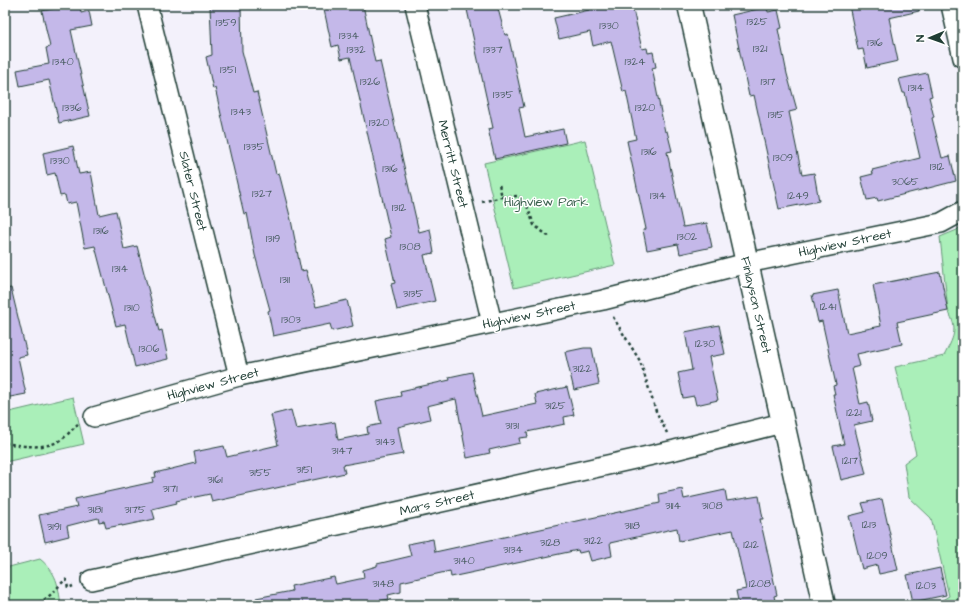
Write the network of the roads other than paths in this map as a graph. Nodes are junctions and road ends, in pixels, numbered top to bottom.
1 (147, 5) edge
2 (415, 5) edge
3 (689, 5) edge
4 (951, 5) edge
5 (963, 58) edge
6 (963, 211) edge
7 (746, 263) junction
8 (492, 323) junction
9 (239, 376) junction
10 (94, 417) road end
11 (782, 423) junction
12 (91, 580) dead end
13 (824, 605) edge

1 - 9 street, Slater Street
2 - 8 street, Merritt Street
3 - 7 street, Finlayson Street
4 - 5 street
6 - 7 street, Highview Street
7 - 8 street, Highview Street
7 - 11 street, Finlayson Street
8 - 9 street, Highview Street
9 - 10 street, Highview Street
11 - 12 street, Mars Street
11 - 13 street, Finlayson Street

